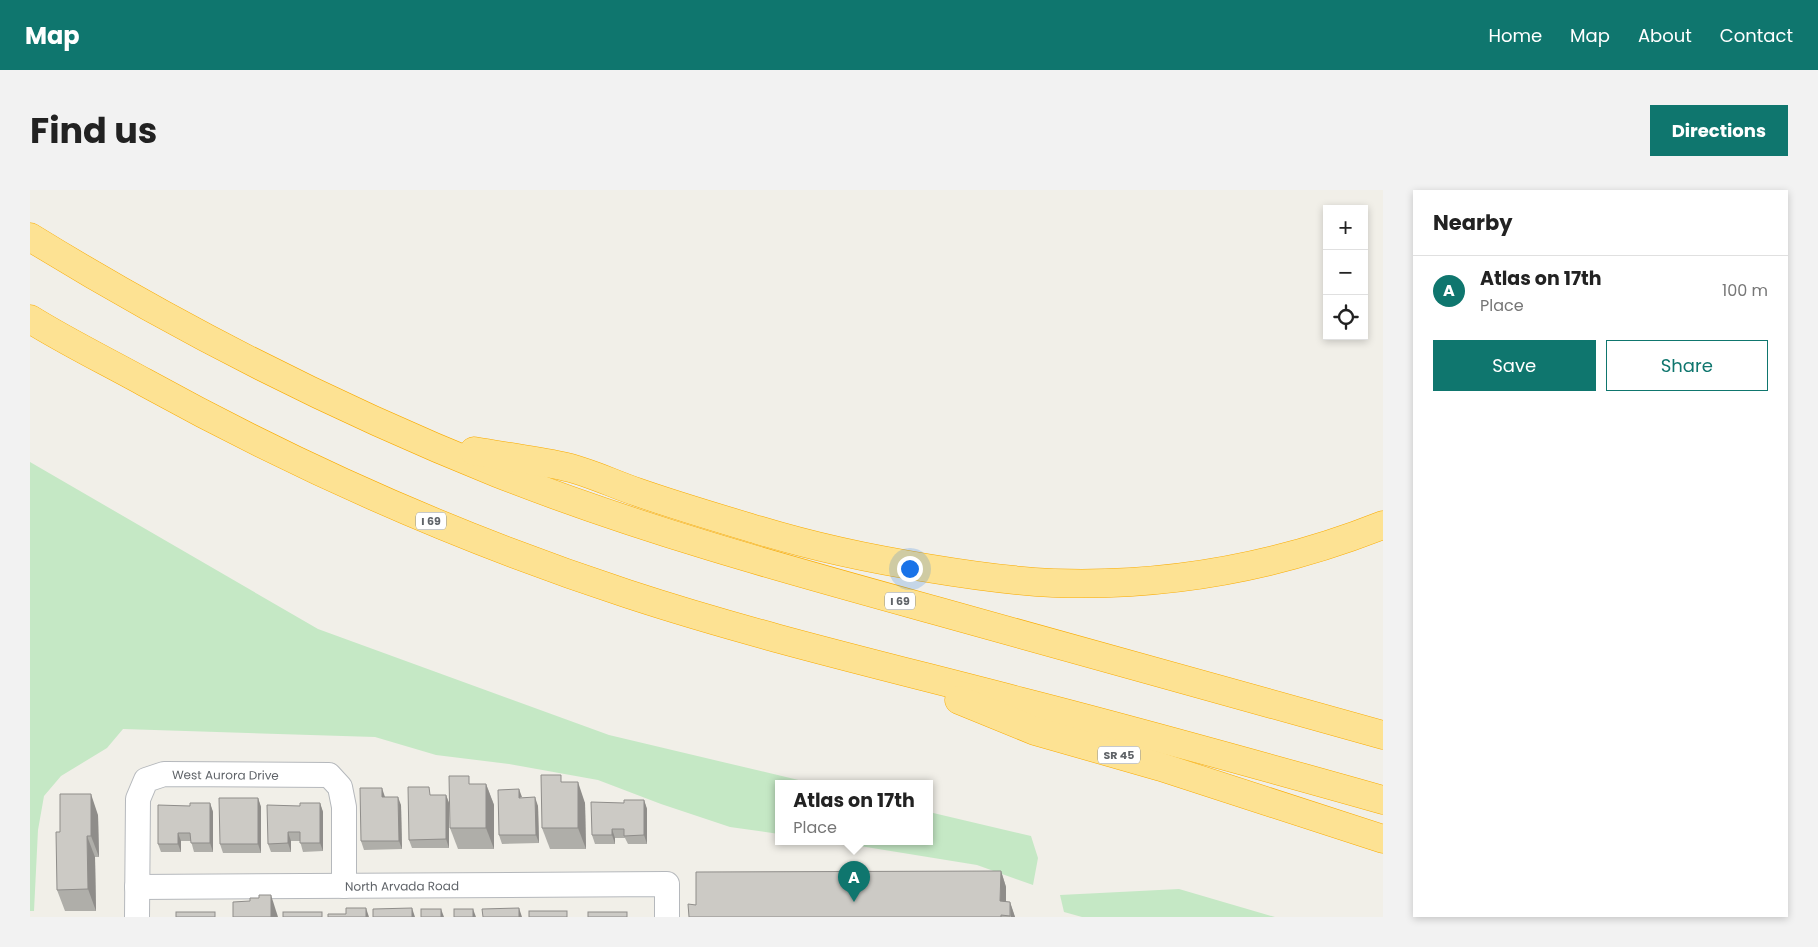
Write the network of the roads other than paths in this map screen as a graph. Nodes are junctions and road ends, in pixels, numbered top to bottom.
1 (30, 237) edge
2 (30, 318) edge
3 (426, 444) junction
4 (1383, 525) edge
5 (858, 659) junction
6 (1383, 734) edge
7 (1383, 800) edge
8 (1383, 839) edge
9 (344, 886) junction
10 (137, 887) junction
11 (137, 917) edge
12 (667, 917) edge

1 - 3 highway, I 69
2 - 5 highway, I 69
3 - 4 highway
3 - 6 highway, I 69
5 - 7 highway, I 69
5 - 8 highway, SR 45
9 - 10 street, North Arvada Road
9 - 10 street, West Aurora Drive
9 - 12 street, North Arvada Road
10 - 11 street, West Aurora Drive

